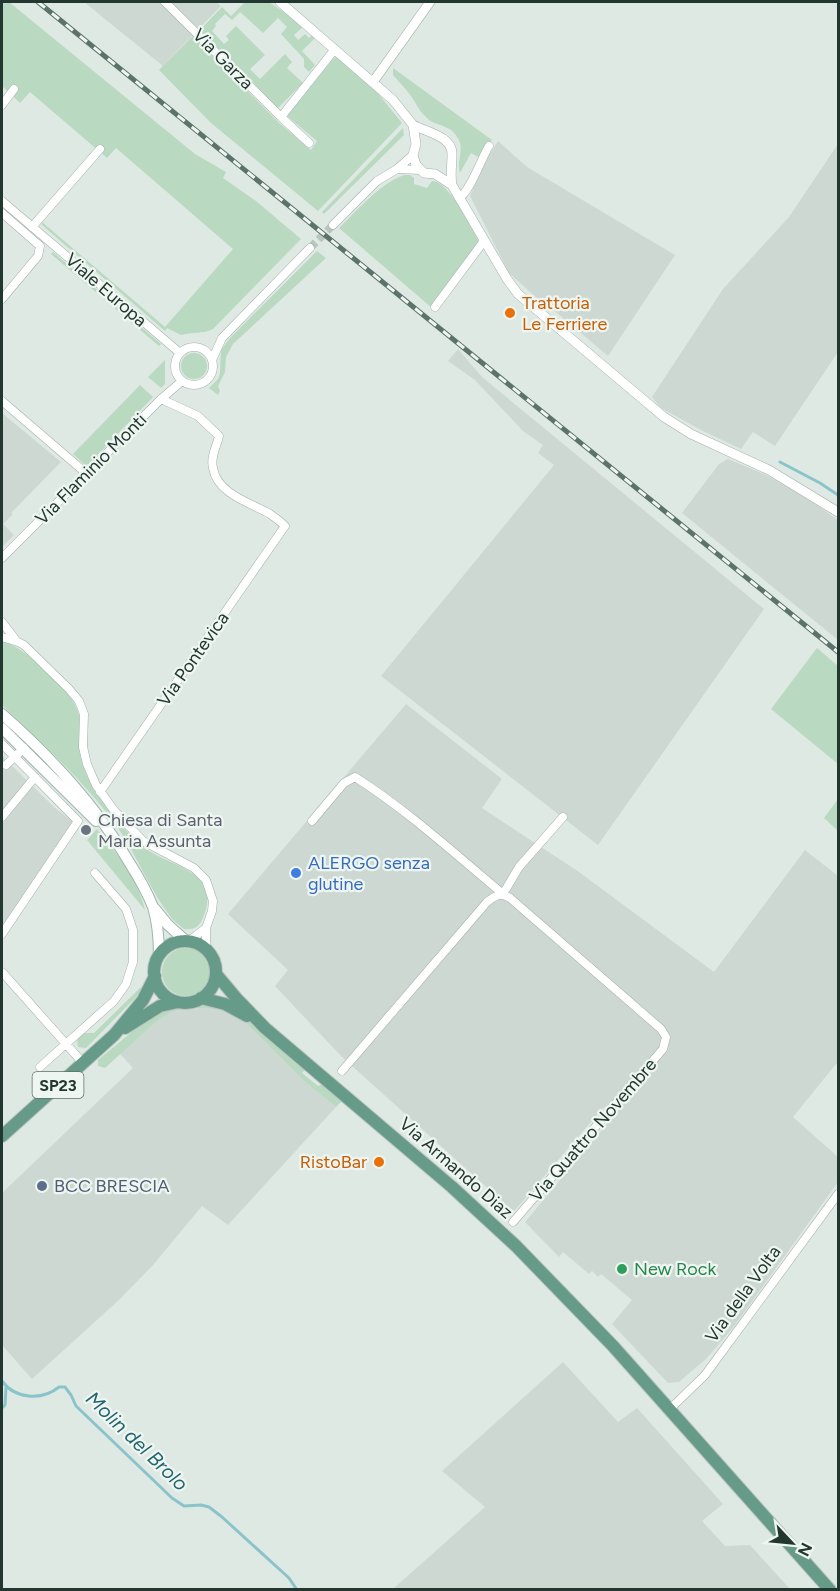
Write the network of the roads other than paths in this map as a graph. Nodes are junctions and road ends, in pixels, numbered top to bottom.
1 (165, 2) edge
2 (280, 2) edge
3 (430, 2) edge
4 (335, 49) junction
5 (373, 82) junction
6 (14, 89) dead end
7 (2, 105) edge
8 (281, 117) junction
9 (413, 125) junction
10 (433, 135) junction
11 (309, 143) dead end
12 (416, 144) junction
13 (489, 146) dead end
14 (100, 149) dead end
15 (413, 154) junction
16 (451, 162) junction
17 (397, 169) junction
18 (420, 170) junction
19 (435, 174) junction
20 (452, 184) junction
21 (459, 198) junction
22 (2, 201) edge
23 (2, 213) edge
24 (333, 225) tunnel mouth
25 (32, 227) junction
26 (484, 241) junction
27 (310, 249) tunnel mouth
28 (2, 299) edge
29 (435, 307) dead end
30 (222, 338) junction
31 (202, 349) junction
32 (180, 353) junction
33 (212, 360) junction
34 (182, 381) junction
35 (161, 399) junction
36 (2, 401) edge
37 (87, 474) junction
38 (838, 512) edge
39 (2, 558) edge
40 (3, 631) edge
41 (2, 714) edge
42 (2, 728) edge
43 (2, 744) edge
44 (24, 748) junction
45 (45, 755) junction
46 (16, 757) junction
47 (6, 765) dead end
48 (34, 777) junction
49 (100, 792) junction
50 (57, 800) junction
51 (75, 800) junction
52 (2, 817) edge
53 (563, 817) dead end
54 (312, 821) dead end
55 (117, 843) junction
56 (95, 873) dead end
57 (503, 894) junction
58 (153, 906) junction
59 (206, 928) junction
60 (2, 934) edge
61 (188, 941) junction
62 (206, 949) junction
63 (159, 957) junction
64 (2, 972) edge
65 (216, 974) junction
66 (155, 976) junction
67 (201, 998) junction
68 (178, 1002) junction
69 (265, 1028) junction
70 (114, 1035) junction
71 (66, 1044) junction
72 (83, 1063) junction
73 (40, 1067) dead end
74 (342, 1071) dead end
75 (2, 1136) edge
76 (838, 1194) edge
77 (513, 1222) dead end
78 (670, 1409) junction
79 (827, 1588) edge

1 - 8 street, Via Garza
2 - 4 street
3 - 5 street
4 - 5 street
4 - 8 street
5 - 9 street
6 - 7 street
8 - 11 street, Via Garza
9 - 10 street
9 - 12 street
10 - 12 street
10 - 16 street
12 - 15 street
13 - 21 street
14 - 25 street
15 - 17 street
15 - 18 street
16 - 19 street
16 - 20 street
17 - 18 street
17 - 24 street
18 - 19 street
19 - 20 street
20 - 21 street
21 - 26 street
22 - 25 street, Viale Europa
23 - 28 street, Viale Europa
25 - 32 street, Viale Europa
26 - 29 street
26 - 38 street
27 - 30 street
30 - 31 street
30 - 33 street
31 - 32 street
31 - 33 street
32 - 34 street
33 - 34 street
34 - 35 street, Via Flaminio Monti
35 - 37 street, Via Flaminio Monti
35 - 49 street, Via Pontevica
36 - 37 street
37 - 39 street, Via Flaminio Monti
40 - 49 street
41 - 45 main road
42 - 44 main road
43 - 46 street
44 - 45 main road
44 - 46 street
44 - 51 main road
45 - 55 main road
46 - 47 street
46 - 48 street
48 - 50 street
48 - 52 street
49 - 59 street
50 - 51 street
50 - 60 street
51 - 55 main road
53 - 57 street
54 - 57 street, Via Quattro Novembre
55 - 58 main road
56 - 71 street
57 - 74 street
57 - 77 street, Via Quattro Novembre
58 - 61 main road
58 - 63 main road
59 - 61 street
59 - 62 street
61 - 62 main road
61 - 63 main road
62 - 65 main road
63 - 66 main road
64 - 71 street
65 - 67 main road
65 - 69 main road, Via Armando Diaz
66 - 68 main road
66 - 70 main road, SP23
67 - 68 main road
67 - 69 main road, Via Armando Diaz
68 - 70 main road, SP23
69 - 78 main road, Via Armando Diaz
70 - 72 main road, SP23
71 - 72 street
71 - 73 street
72 - 75 main road, SP23
76 - 78 street, Via della Volta
78 - 79 main road

